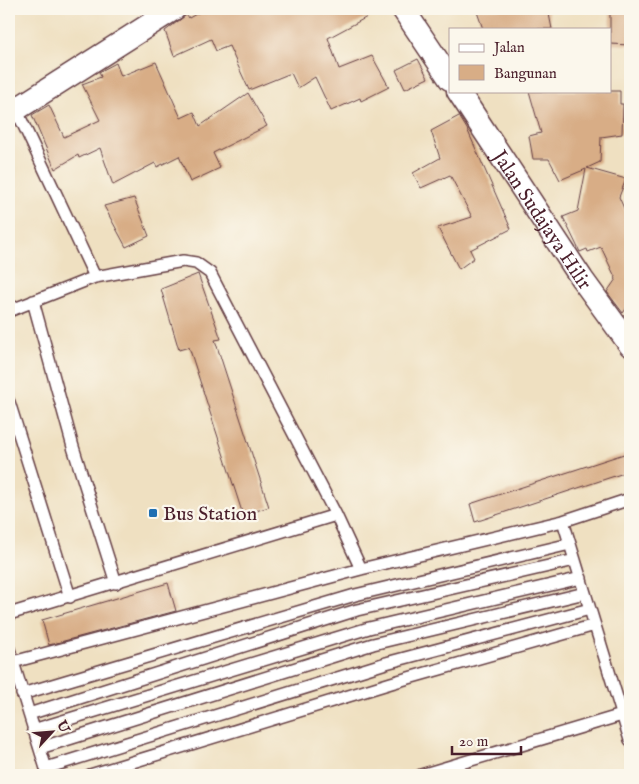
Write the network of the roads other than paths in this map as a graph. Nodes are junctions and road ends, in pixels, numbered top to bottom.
1 (174, 9) edge
2 (403, 9) edge
3 (449, 78) edge
4 (459, 92) edge
5 (12, 112) edge
6 (95, 277) junction
7 (33, 301) junction
8 (9, 311) edge
9 (630, 345) edge
10 (9, 402) edge
11 (630, 499) edge
12 (336, 514) junction
13 (563, 521) junction
14 (570, 544) junction
15 (575, 560) junction
16 (361, 569) junction
17 (580, 578) junction
18 (116, 583) junction
19 (585, 592) junction
20 (70, 597) junction
21 (590, 609) junction
22 (9, 614) edge
23 (595, 625) junction
24 (9, 649) edge
25 (13, 662) junction
26 (22, 694) junction
27 (29, 714) junction
28 (622, 715) junction
29 (33, 730) junction
30 (630, 740) edge
31 (40, 748) junction
32 (47, 772) edge
33 (90, 775) edge
34 (422, 775) edge

1 - 5 street
2 - 3 street
4 - 9 street, Jalan Sudajaya Hilir
5 - 6 lane
6 - 7 lane
6 - 12 lane
7 - 8 lane
7 - 18 lane
10 - 20 lane
11 - 13 lane
12 - 16 lane
12 - 18 lane
13 - 14 lane
13 - 16 lane
14 - 15 lane
14 - 26 lane
15 - 17 lane
15 - 27 lane
16 - 25 lane
17 - 19 lane
17 - 29 lane
18 - 20 lane
19 - 21 lane
19 - 31 lane
20 - 22 lane
21 - 23 lane
21 - 32 lane
23 - 28 lane
23 - 33 lane
24 - 25 lane
25 - 26 lane
26 - 27 lane
27 - 29 lane
28 - 30 lane
28 - 34 lane
29 - 31 lane
31 - 32 lane

